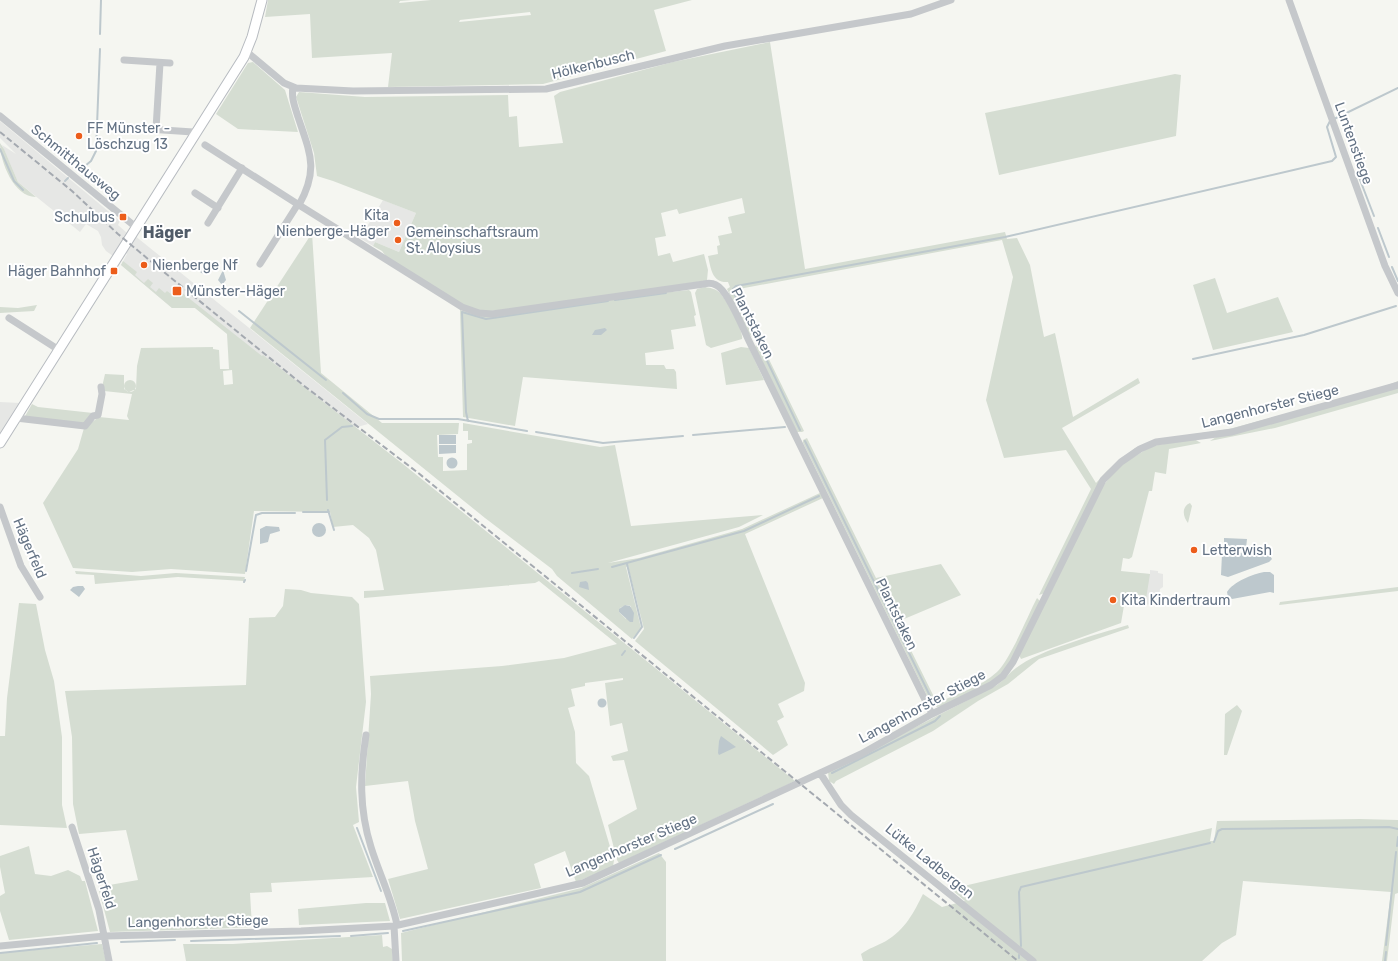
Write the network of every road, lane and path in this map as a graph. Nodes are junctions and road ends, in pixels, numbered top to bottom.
1 (262, 0) edge
2 (951, 0) edge
3 (1289, 0) edge
4 (247, 52) junction
5 (124, 60) dead end
6 (160, 62) junction
7 (170, 63) dead end
8 (293, 87) junction
9 (0, 116) edge
10 (118, 127) dead end
11 (156, 129) junction
12 (196, 133) junction
13 (205, 145) dead end
14 (242, 168) junction
15 (195, 193) dead end
16 (299, 204) junction
17 (218, 208) junction
18 (208, 223) dead end
19 (137, 228) junction
20 (260, 264) dead end
21 (1398, 293) edge
22 (9, 318) dead end
23 (59, 350) junction
24 (1398, 385) edge
25 (100, 387) dead end
26 (16, 418) junction
27 (0, 443) edge
28 (0, 507) edge
29 (40, 597) dead end
30 (932, 714) junction
31 (366, 735) dead end
32 (820, 773) junction
33 (72, 827) dead end
34 (395, 926) junction
35 (105, 936) junction
36 (0, 946) edge
37 (110, 961) edge
38 (396, 961) edge
39 (1033, 961) edge

1 - 4 main road
2 - 8 street, Hölkenbusch
3 - 21 street, Luntenstiege
4 - 8 street, Hölkenbusch
4 - 12 main road
5 - 6 street
6 - 7 street
6 - 11 street
8 - 16 street
9 - 19 street, Schmitthausweg
10 - 11 street
11 - 12 street
12 - 19 main road
13 - 14 street, Plantstaken
14 - 16 street, Plantstaken
14 - 17 street
15 - 17 street
16 - 20 street
16 - 30 street, Plantstaken
17 - 18 street
19 - 23 main road
22 - 23 street
23 - 26 main road
24 - 30 street, Langenhorster Stiege
25 - 26 street
26 - 27 main road
28 - 29 street, Hägerfeld
30 - 32 street, Langenhorster Stiege
31 - 34 street
32 - 34 street, Langenhorster Stiege
32 - 39 street, Lütke Ladbergen
33 - 35 street, Hägerfeld
34 - 35 street, Langenhorster Stiege
34 - 38 street
35 - 36 street, Langenhorster Stiege
35 - 37 street, Hägerfeld

